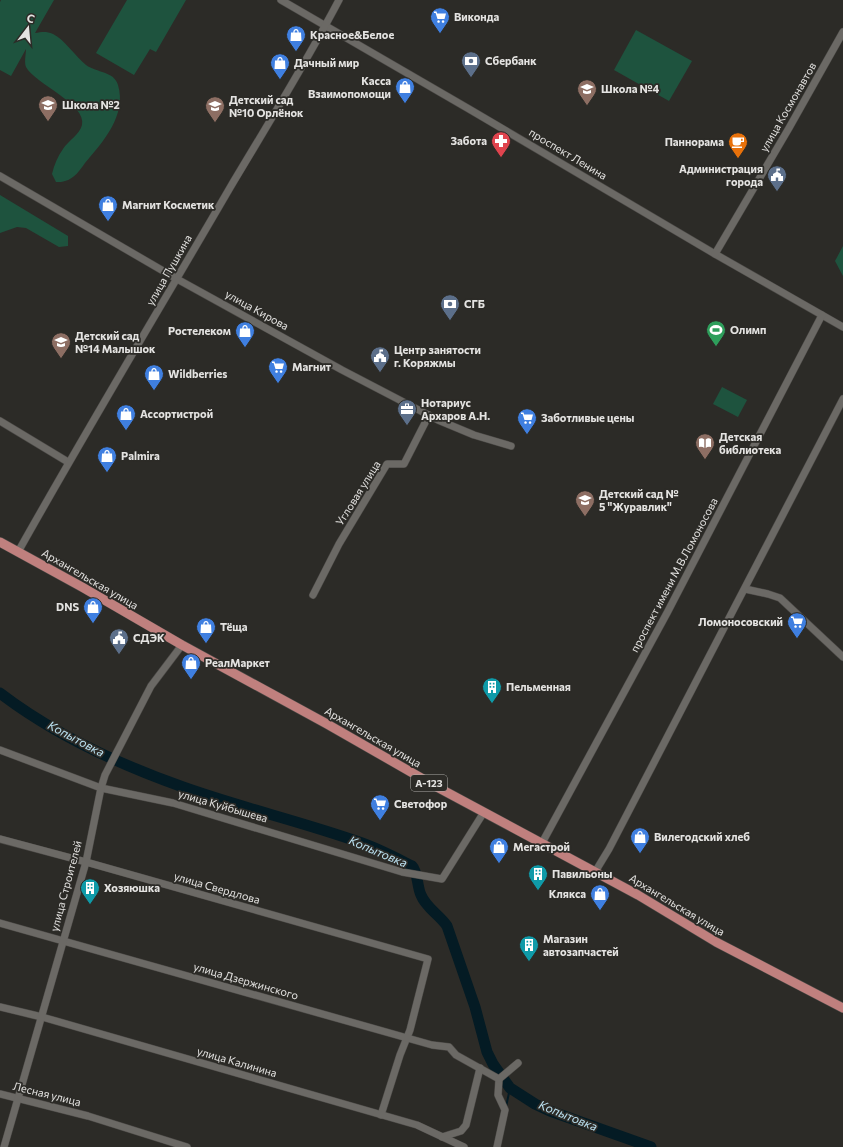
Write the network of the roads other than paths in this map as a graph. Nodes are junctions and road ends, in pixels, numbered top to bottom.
1 (281, 0) edge
2 (339, 0) edge
3 (325, 26) junction
4 (843, 33) edge
5 (0, 176) edge
6 (715, 254) junction
7 (177, 279) junction
8 (822, 315) junction
9 (843, 327) edge
10 (843, 399) edge
11 (429, 415) junction
12 (0, 421) edge
13 (511, 446) dead end
14 (68, 462) junction
15 (0, 542) edge
16 (18, 552) junction
17 (745, 588) junction
18 (313, 595) dead end
19 (182, 645) junction
20 (843, 657) edge
21 (0, 750) edge
22 (101, 788) junction
23 (484, 812) junction
24 (0, 839) edge
25 (542, 842) junction
26 (86, 862) junction
27 (595, 872) junction
28 (0, 923) edge
29 (63, 940) junction
30 (0, 1007) edge
31 (843, 1008) edge
32 (42, 1017) junction
33 (407, 1038) junction
34 (518, 1063) dead end
35 (481, 1068) junction
36 (499, 1079) junction
37 (0, 1094) edge
38 (18, 1099) junction
39 (381, 1115) junction
40 (442, 1137) junction
41 (4, 1147) edge
42 (187, 1147) edge
43 (464, 1147) edge
44 (497, 1147) edge

1 - 3 street, проспект Ленина
2 - 3 street, улица Пушкина
3 - 6 street, проспект Ленина
3 - 7 street, улица Пушкина
4 - 6 street, улица Космонавтов
5 - 7 street, улица Кирова
6 - 8 street, проспект Ленина
7 - 11 street, улица Кирова
7 - 14 street, улица Пушкина
8 - 9 street, проспект Ленина
8 - 25 street, проспект имени М.В.Ломоносова
10 - 17 street
11 - 13 street, улица Кирова
11 - 18 street, Угловая улица
12 - 14 street
14 - 16 street, улица Пушкина
15 - 16 main road, А-123
16 - 19 main road, Архангельская улица / А-123
17 - 20 street
17 - 27 street
19 - 22 street, улица Строителей
19 - 23 main road, Архангельская улица / А-123
21 - 22 street, улица Куйбышева
22 - 23 street, улица Куйбышева
22 - 26 street, улица Строителей
23 - 25 main road, Архангельская улица / А-123
24 - 26 street, улица Свердлова
25 - 27 main road, Архангельская улица / А-123
26 - 29 street, улица Строителей
26 - 33 street, улица Свердлова
27 - 31 main road, Архангельская улица / А-123
28 - 29 street, улица Дзержинского
29 - 32 street, улица Строителей
29 - 33 street, улица Дзержинского
30 - 32 street, улица Калинина
32 - 38 street, улица Строителей
32 - 39 street, улица Калинина
33 - 35 street, улица Дзержинского
33 - 39 street
34 - 36 street
35 - 36 street, улица Дзержинского
35 - 40 street
36 - 44 street
37 - 38 street, Лесная улица
38 - 41 street, улица Строителей
38 - 42 street, Лесная улица
39 - 40 street, улица Калинина
40 - 43 street, улица Калинина

